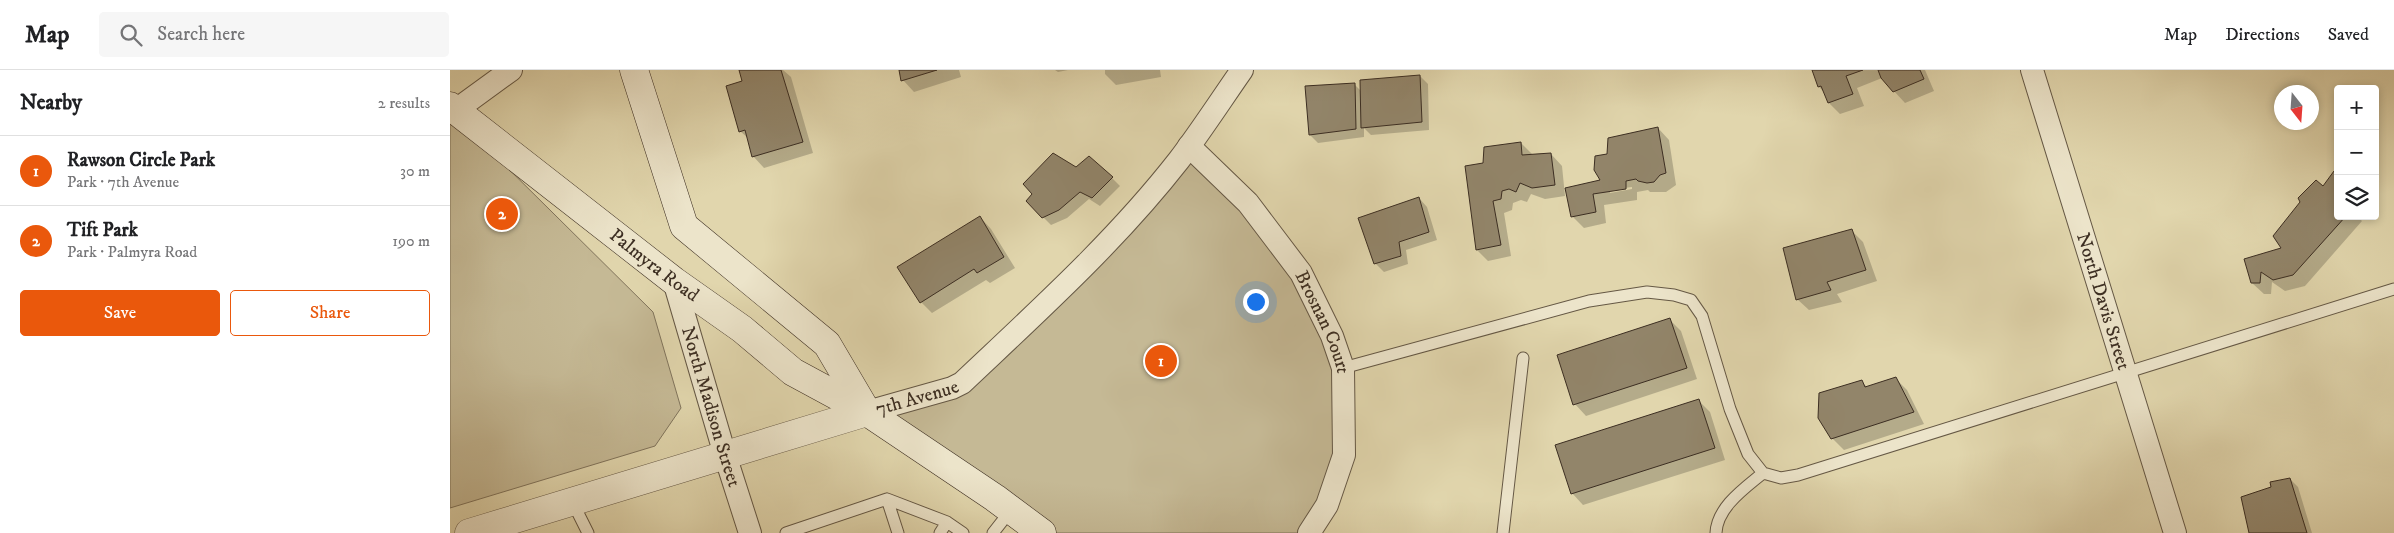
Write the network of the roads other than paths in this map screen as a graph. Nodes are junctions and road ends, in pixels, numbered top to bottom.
1 (511, 70) edge
2 (634, 70) edge
3 (1242, 70) edge
4 (2032, 70) edge
5 (453, 108) edge
6 (1189, 146) junction
7 (674, 281) junction
8 (2394, 289) edge
9 (1522, 358) dead end
10 (1343, 368) junction
11 (2126, 372) junction
12 (867, 412) junction
13 (725, 455) junction
14 (1763, 473) junction
15 (887, 499) junction
16 (572, 502) junction
17 (1011, 510) junction
18 (947, 522) junction
19 (469, 533) edge
20 (588, 533) edge
21 (750, 533) edge
22 (786, 533) edge
23 (898, 533) edge
24 (940, 533) edge
25 (963, 533) edge
26 (993, 533) edge
27 (1042, 533) edge
28 (1309, 533) edge
29 (1503, 533) edge
30 (1716, 533) edge
31 (2174, 533) edge

1 - 5 street
2 - 12 main road, Palmyra Road
3 - 6 street, 7th Avenue
4 - 11 street, North Davis Street
5 - 7 main road, Palmyra Road
6 - 10 street, Brosnan Court
6 - 12 street, 7th Avenue
7 - 12 main road, Palmyra Road
7 - 13 street, North Madison Street
8 - 11 lane
9 - 29 lane
10 - 14 lane
10 - 28 street, Brosnan Court
11 - 14 lane
11 - 31 street, North Davis Street
12 - 13 main road, 7th Avenue
12 - 17 main road, Palmyra Road
13 - 16 main road, 7th Avenue
13 - 21 street, North Madison Street
14 - 30 lane
15 - 18 lane
15 - 22 lane
15 - 23 lane
16 - 19 main road, 7th Avenue
16 - 20 lane
17 - 26 lane
17 - 27 main road, Palmyra Road
18 - 24 lane
18 - 25 lane

